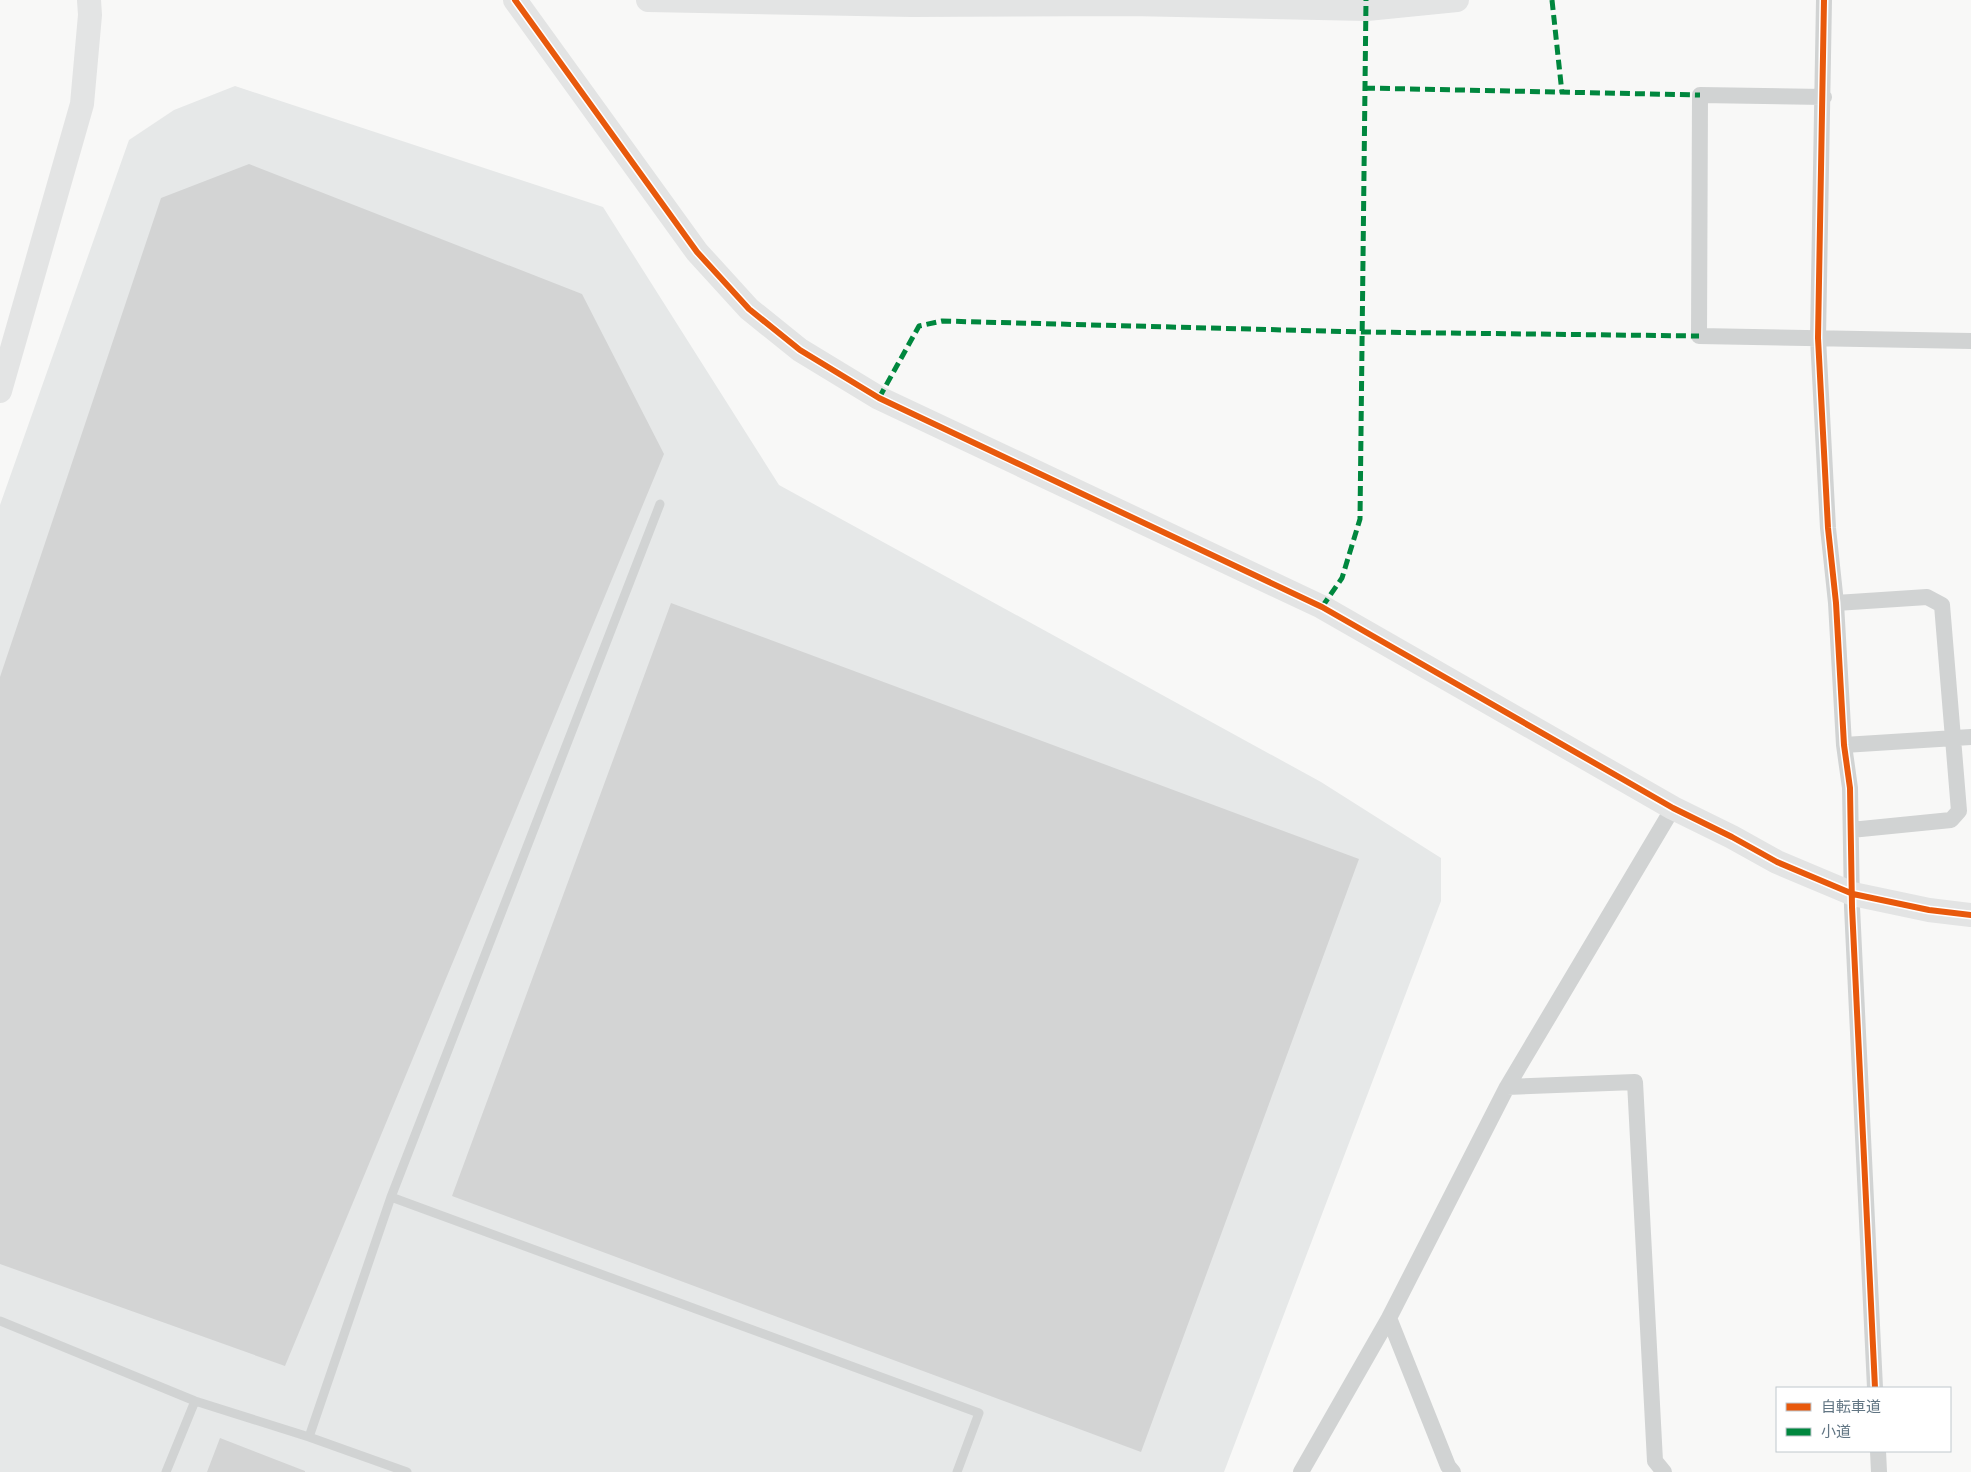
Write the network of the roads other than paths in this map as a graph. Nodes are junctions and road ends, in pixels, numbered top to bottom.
1 (89, 0) edge
2 (515, 0) edge
3 (648, 0) edge
4 (1458, 0) edge
5 (1824, 0) edge
6 (1824, 97) junction
7 (1818, 338) junction
8 (1971, 341) edge
9 (0, 391) edge
10 (660, 504) dead end
11 (1836, 603) junction
12 (1971, 737) edge
13 (1953, 738) junction
14 (1844, 745) junction
15 (1673, 808) junction
16 (1851, 830) junction
17 (1853, 894) junction
18 (1971, 915) edge
19 (1507, 1087) junction
20 (392, 1197) junction
21 (1389, 1318) junction
22 (0, 1321) edge
23 (1875, 1387) edge
24 (195, 1401) junction
25 (309, 1437) junction
26 (1878, 1452) edge
27 (166, 1472) edge
28 (407, 1472) edge
29 (957, 1472) edge
30 (1300, 1472) edge
31 (1453, 1472) edge
32 (1664, 1472) edge
33 (1879, 1472) edge

1 - 9 street
2 - 15 street
3 - 4 street
5 - 6 street
6 - 7 street
6 - 7 street
7 - 8 street
7 - 11 street
10 - 20 lane
11 - 13 street
11 - 14 street
12 - 13 street
13 - 14 street
13 - 16 street
14 - 16 street
15 - 17 street
15 - 19 street
16 - 17 street
17 - 18 street
17 - 23 street
19 - 21 street
19 - 32 street
20 - 25 lane
20 - 29 lane
21 - 30 street
21 - 31 street
22 - 24 lane
24 - 25 lane
24 - 27 lane
25 - 28 lane
26 - 33 street

